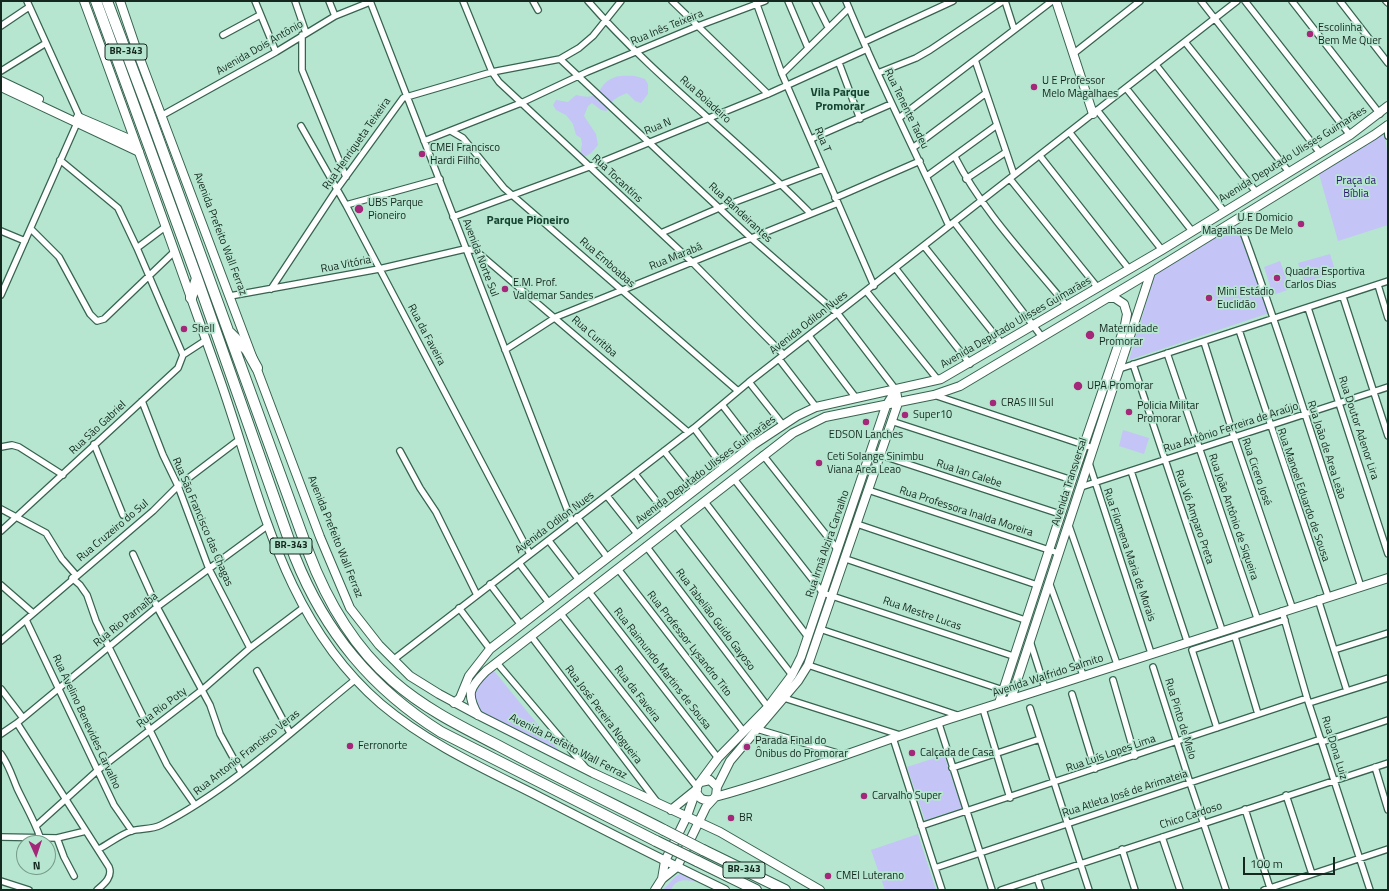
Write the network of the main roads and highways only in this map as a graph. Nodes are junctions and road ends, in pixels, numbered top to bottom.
1 (96, 1) edge
2 (107, 1) edge
3 (197, 278) junction
4 (191, 298) road end
5 (228, 332) junction
6 (257, 368) road end
7 (756, 890) edge
8 (785, 890) edge

1 - 3 highway, BR-343
2 - 5 highway, BR-343
3 - 4 highway
3 - 7 highway, BR-343, bridge
5 - 6 highway
5 - 8 highway, BR-343, bridge

